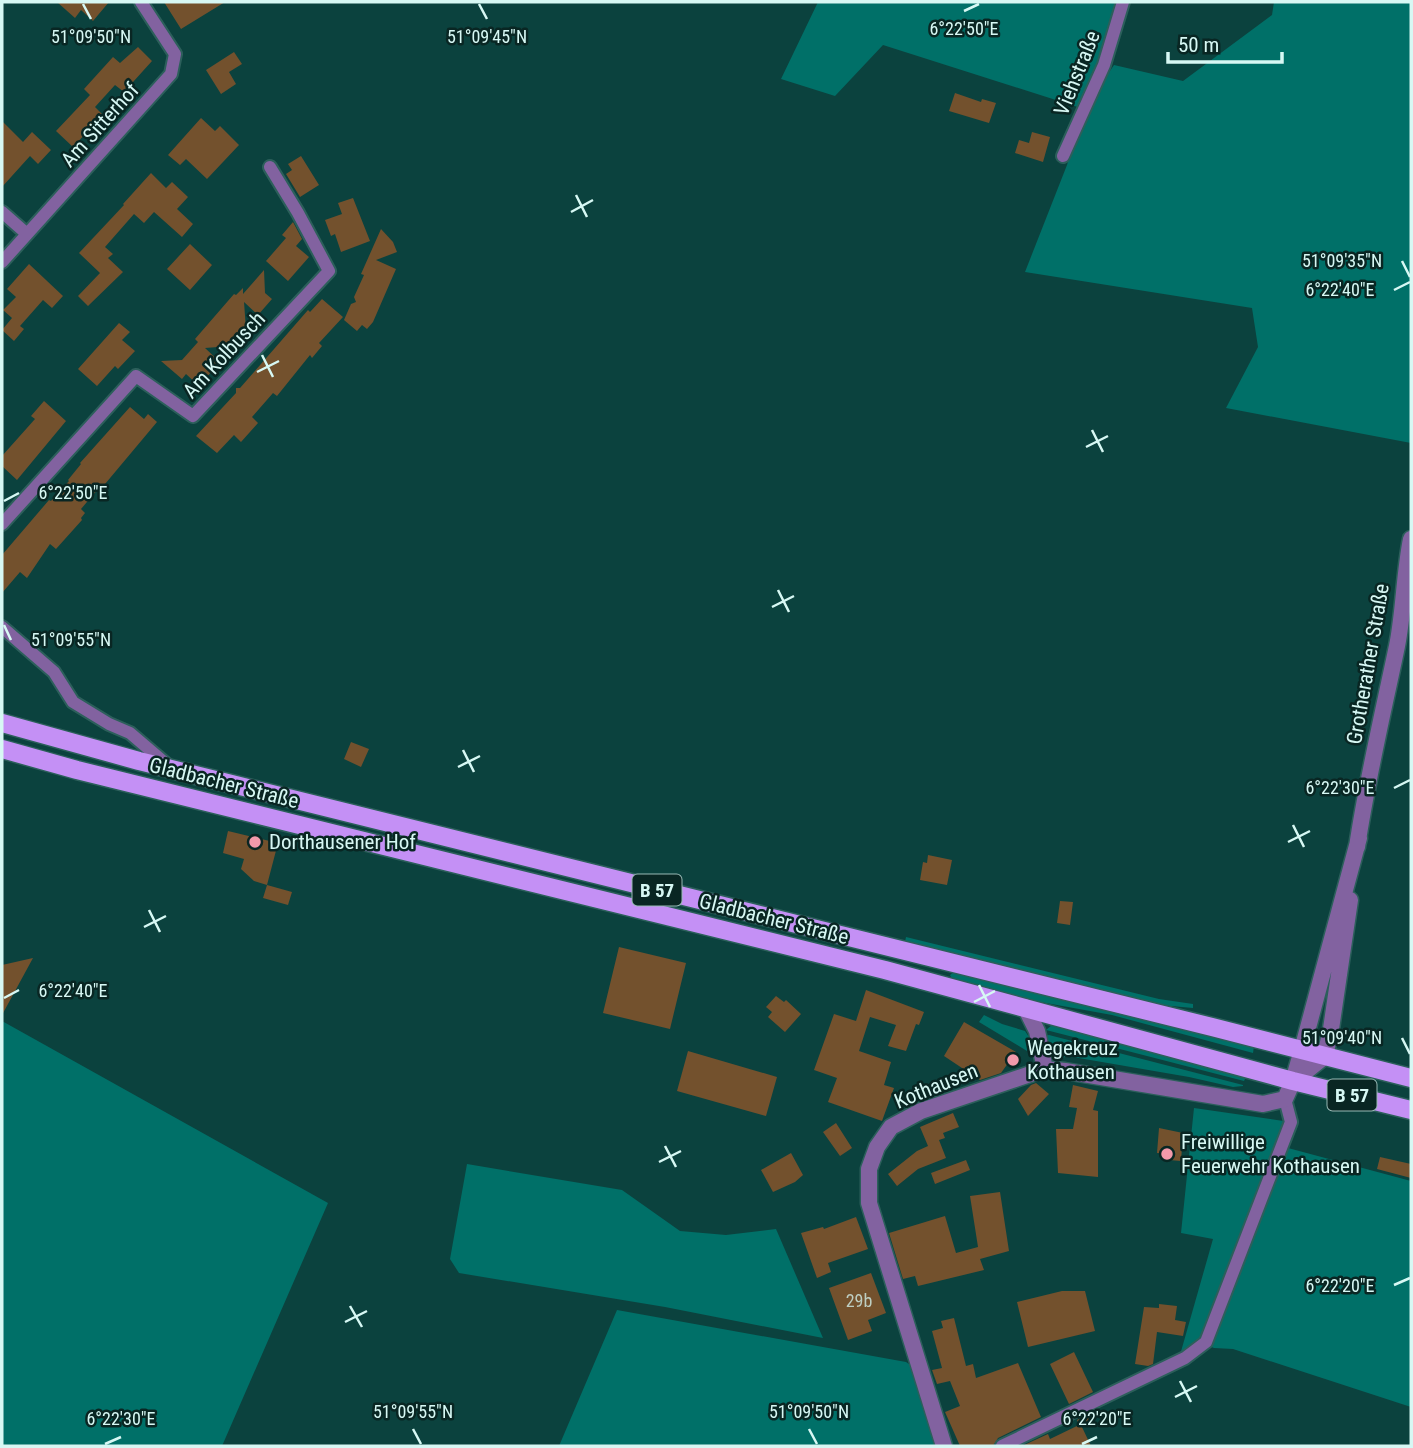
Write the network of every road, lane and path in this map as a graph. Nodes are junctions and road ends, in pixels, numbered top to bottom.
1 (141, 2) edge
2 (1123, 2) edge
3 (1063, 156) dead end
4 (270, 167) dead end
5 (2, 212) edge
6 (27, 234) junction
7 (2, 262) edge
8 (2, 524) edge
9 (1411, 539) edge
10 (2, 627) edge
11 (2, 723) edge
12 (2, 750) edge
13 (174, 770) junction
14 (1359, 838) junction
15 (1025, 1007) junction
16 (1302, 1050) junction
17 (1325, 1056) junction
18 (1045, 1069) junction
19 (1411, 1078) edge
20 (1293, 1081) junction
21 (1285, 1099) junction
22 (1411, 1110) edge
23 (944, 1446) edge
24 (1002, 1446) edge

1 - 6 street, Am Sitterhof
2 - 3 street, Viehstraße
4 - 8 street, Am Kolbusch
5 - 6 street
6 - 7 street, Am Sitterhof
9 - 14 street, Grotherather Straße
10 - 13 street
11 - 13 main road, Gladbacher Straße / B 57
12 - 15 main road, Gladbacher Straße / B 57
13 - 16 main road, Gladbacher Straße / B 57
14 - 16 street, Grotherather Straße
14 - 17 street, Grotherather Straße
15 - 18 street
15 - 20 main road, Gladbacher Straße / B 57
16 - 17 main road, Gladbacher Straße / B 57
16 - 20 street, Grotherather Straße
17 - 19 main road, Gladbacher Straße / B 57
17 - 20 street
18 - 21 street, Kothausen
18 - 23 street, Kothausen
20 - 21 street
20 - 22 main road, Gladbacher Straße / B 57
21 - 24 street

